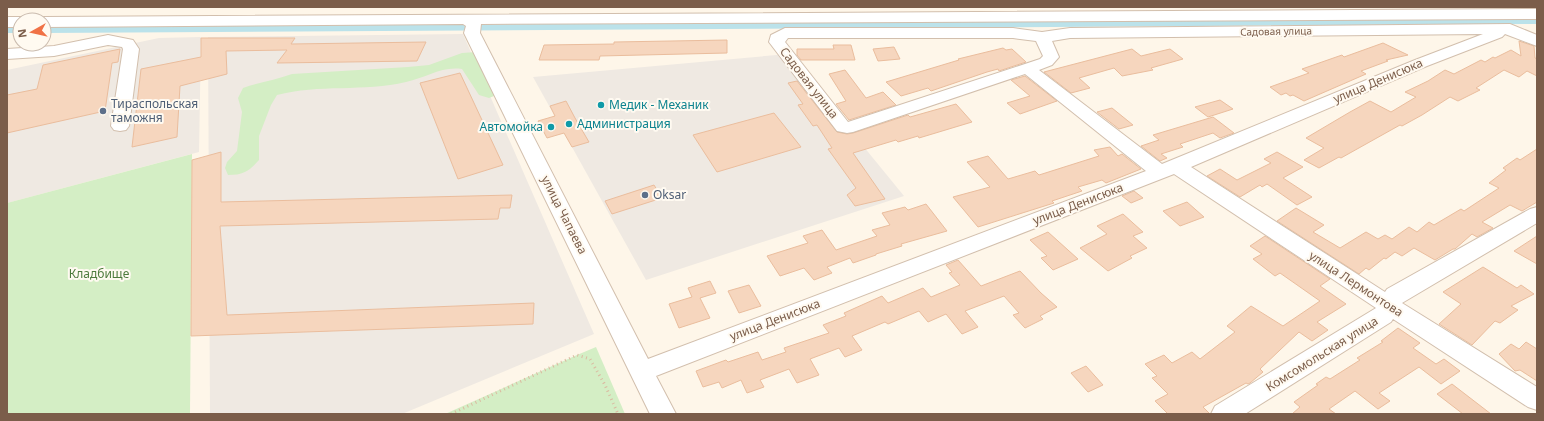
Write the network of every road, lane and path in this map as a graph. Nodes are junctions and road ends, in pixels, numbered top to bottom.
1 (444, 7) edge
2 (652, 7) edge
3 (1467, 7) edge
4 (1481, 14) junction
5 (1537, 14) edge
6 (636, 19) junction
7 (423, 20) junction
8 (52, 22) edge
9 (1537, 25) edge
10 (471, 26) junction
11 (1510, 29) junction
12 (1042, 36) junction
13 (1537, 41) edge
14 (7, 54) edge
15 (1027, 68) junction
16 (120, 126) dead end
17 (1168, 169) junction
18 (1537, 214) edge
19 (1389, 306) junction
20 (643, 371) junction
21 (1537, 400) edge
22 (451, 414) edge
23 (618, 414) edge
24 (663, 414) edge
25 (1224, 414) edge

1 - 7 street
2 - 6 street
3 - 4 street
4 - 5 street
4 - 6 street
6 - 10 street
7 - 8 street
7 - 10 street
9 - 11 street, улица Денисюка
10 - 20 street, улица Чапаева
11 - 12 street, Садовая улица
11 - 13 street
11 - 17 street, улица Денисюка
12 - 15 street, Садовая улица
12 - 15 street, Садовая улица
14 - 16 street
15 - 17 street, улица Лермонтова
17 - 19 street, улица Лермонтова
17 - 20 street, улица Денисюка
18 - 19 street, Комсомольская улица
19 - 21 street, улица Лермонтова
19 - 25 street, Комсомольская улица
20 - 24 street, улица Чапаева
22 - 23 path

